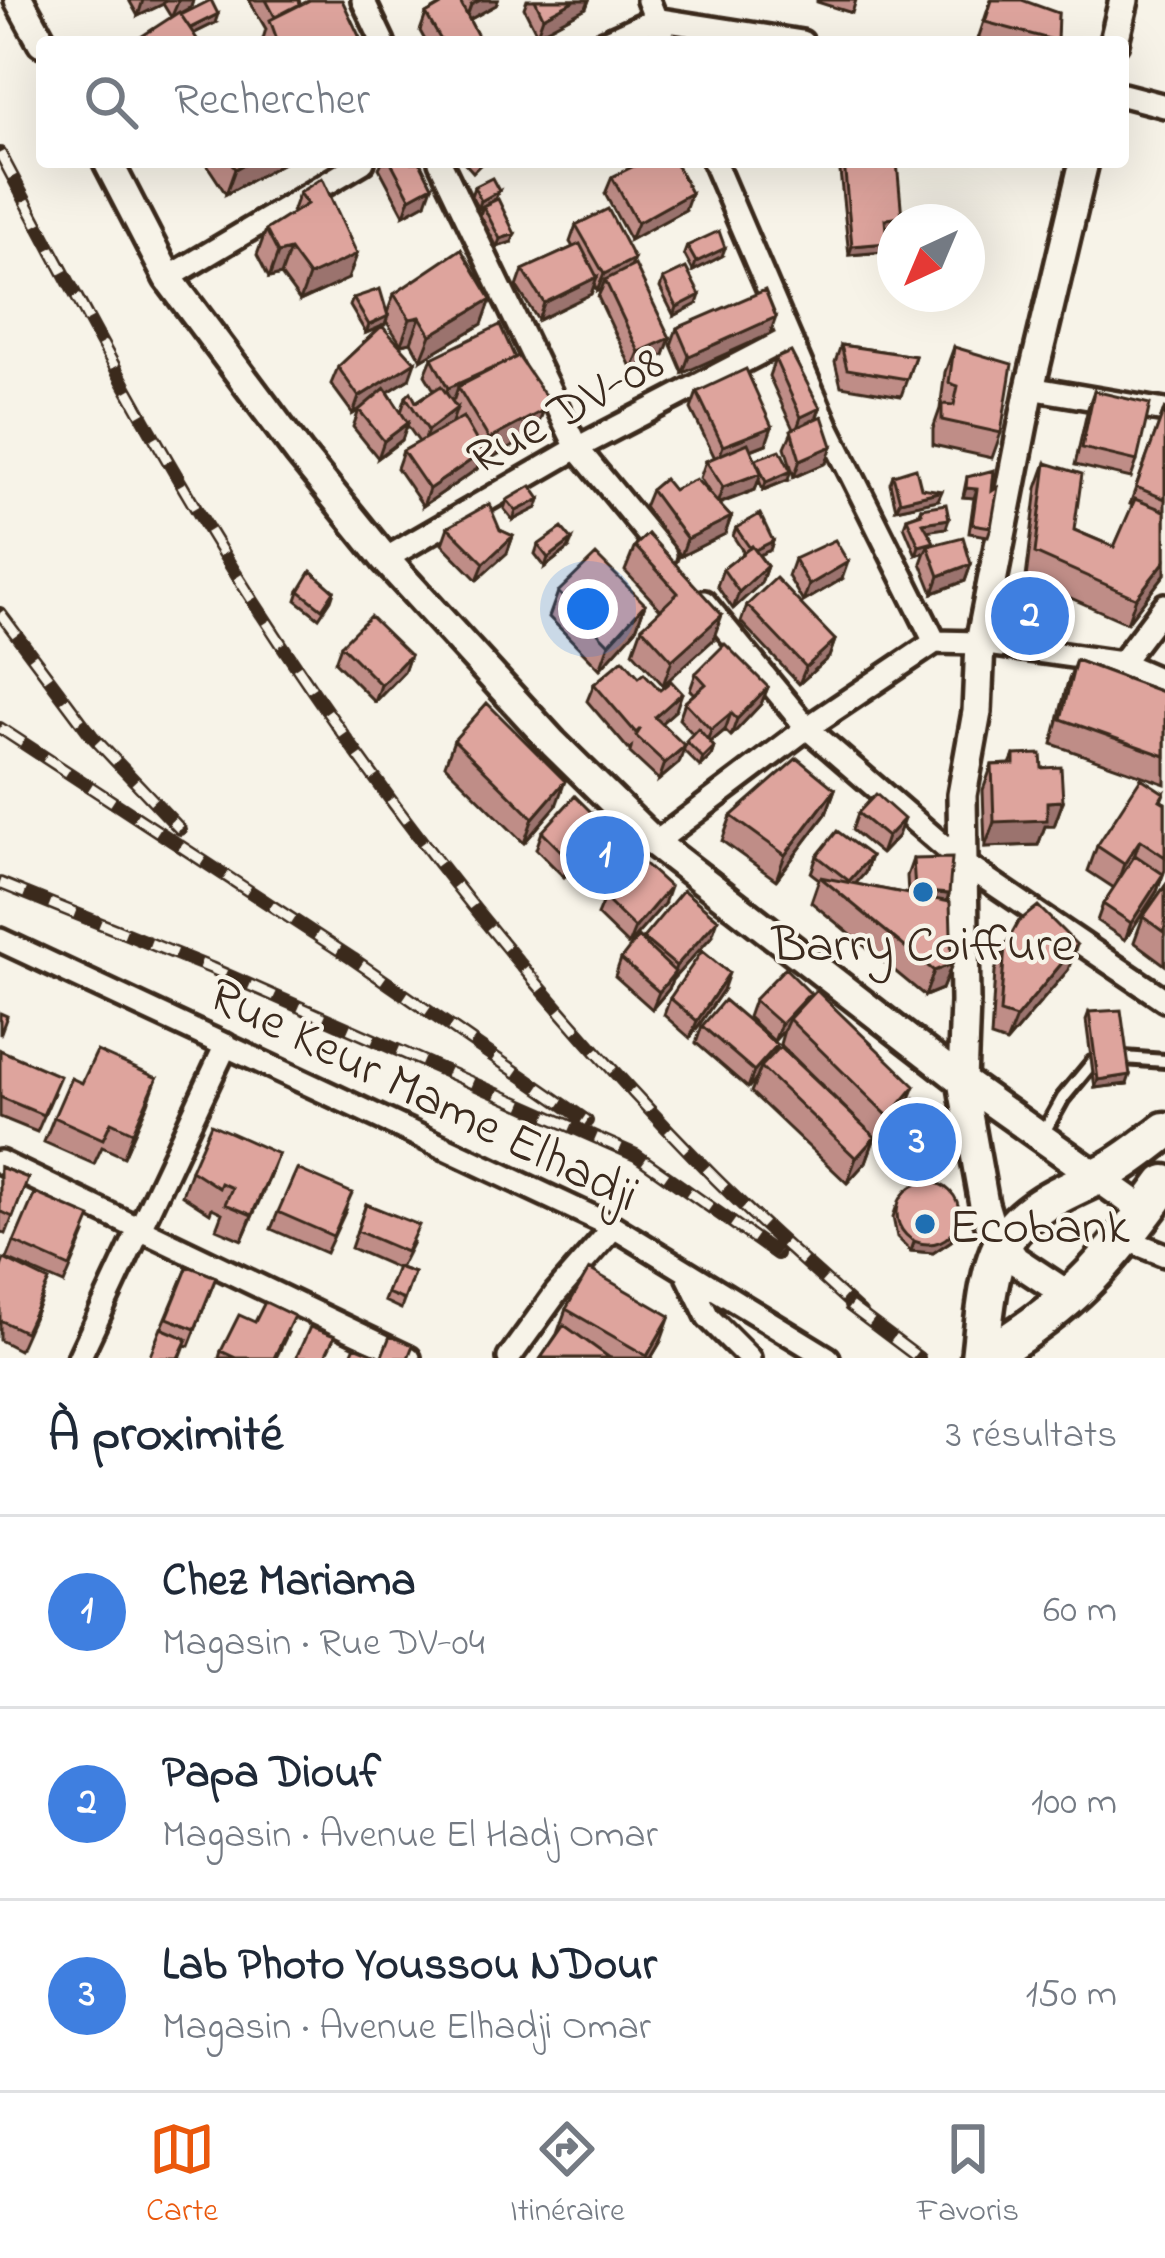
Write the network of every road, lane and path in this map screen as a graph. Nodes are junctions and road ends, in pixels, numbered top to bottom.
1 (19, 0) edge
2 (362, 0) edge
3 (1124, 0) edge
4 (651, 9) edge
5 (39, 36) edge
6 (379, 36) edge
7 (613, 36) edge
8 (775, 36) edge
9 (1115, 36) edge
10 (1129, 97) edge
11 (1165, 106) edge
12 (110, 168) edge
13 (353, 168) edge
14 (443, 168) edge
15 (717, 168) edge
16 (1083, 168) edge
17 (168, 278) junction
18 (788, 339) junction
19 (1030, 388) junction
20 (1165, 411) edge
21 (578, 448) junction
22 (385, 559) junction
23 (1165, 605) edge
24 (935, 643) junction
25 (980, 643) junction
26 (1121, 663) junction
27 (1165, 682) edge
28 (807, 728) junction
29 (656, 843) junction
30 (963, 863) junction
31 (0, 940) edge
32 (1165, 1000) edge
33 (226, 1045) junction
34 (1124, 1058) edge
35 (1165, 1061) edge
36 (1092, 1063) edge
37 (962, 1081) junction
38 (1165, 1131) edge
39 (1042, 1136) junction
40 (0, 1162) edge
41 (1099, 1175) junction
42 (1145, 1212) edge
43 (614, 1227) junction
44 (140, 1229) junction
45 (1002, 1244) junction
46 (1165, 1255) edge
47 (688, 1276) junction
48 (1071, 1297) junction
49 (79, 1358) edge
50 (409, 1358) edge
51 (509, 1358) edge
52 (749, 1358) edge
53 (828, 1358) edge
54 (982, 1358) edge

1 - 5 street
2 - 6 street
3 - 9 street
4 - 7 street
4 - 8 street
10 - 11 street
12 - 17 street
13 - 17 street
14 - 21 street
15 - 18 street
16 - 19 street
17 - 22 street
18 - 21 street, Rue DV-08
18 - 24 street
19 - 20 street
19 - 25 street
21 - 22 street, Rue DV-08
21 - 28 street
22 - 29 street
23 - 26 street
24 - 25 street
24 - 28 street
25 - 26 street
25 - 30 street
26 - 27 street
28 - 29 street
28 - 30 street
29 - 37 street
30 - 32 street
30 - 37 street
31 - 33 street, Rue Keur Mame Elhadji
33 - 43 street, Rue Keur Mame Elhadji
33 - 44 street
34 - 35 lane
36 - 39 lane
37 - 39 street
37 - 45 street
38 - 41 highway
39 - 41 street
40 - 44 street
41 - 42 street
41 - 45 highway
42 - 46 street
42 - 48 highway
43 - 47 street, Rue Keur Mame Elhadji
43 - 51 street
44 - 49 street
44 - 50 street
45 - 48 street
45 - 54 highway
47 - 52 street
47 - 53 street, Rue Keur Mame Elhadji
48 - 54 highway

